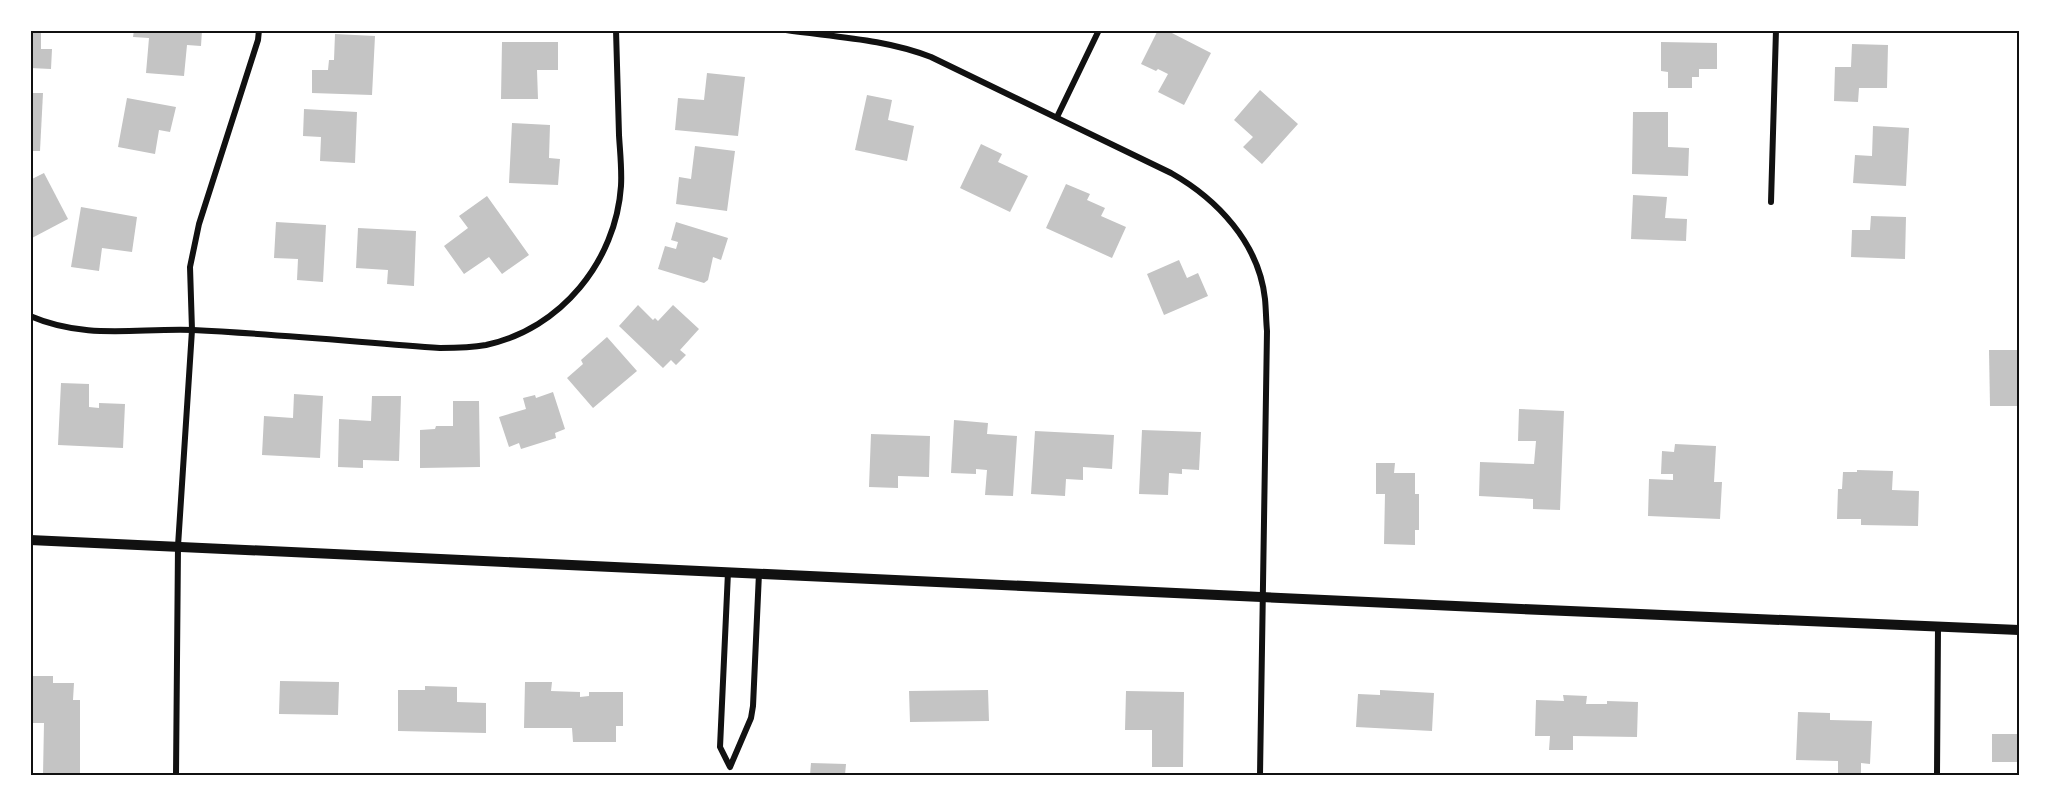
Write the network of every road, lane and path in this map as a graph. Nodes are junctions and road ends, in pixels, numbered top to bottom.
1 (259, 30) edge
2 (616, 30) edge
3 (786, 30) edge
4 (1099, 30) edge
5 (1776, 30) edge
6 (1057, 117) junction
7 (1771, 202) dead end
8 (30, 316) edge
9 (192, 330) junction
10 (30, 540) edge
11 (178, 546) junction
12 (728, 572) junction
13 (759, 573) junction
14 (1263, 597) junction
15 (1938, 627) junction
16 (2019, 630) edge
17 (730, 767) junction
18 (176, 775) edge
19 (729, 775) edge
20 (1260, 775) edge
21 (1937, 775) edge

1 - 9 street
2 - 9 street
3 - 6 street
4 - 6 street
5 - 7 street
6 - 14 street
8 - 9 street
9 - 11 street
10 - 11 street
11 - 12 street
11 - 18 street
12 - 13 street
12 - 17 street
13 - 14 street
13 - 17 street
14 - 15 street
14 - 20 street
15 - 16 street
15 - 21 street
17 - 19 street

